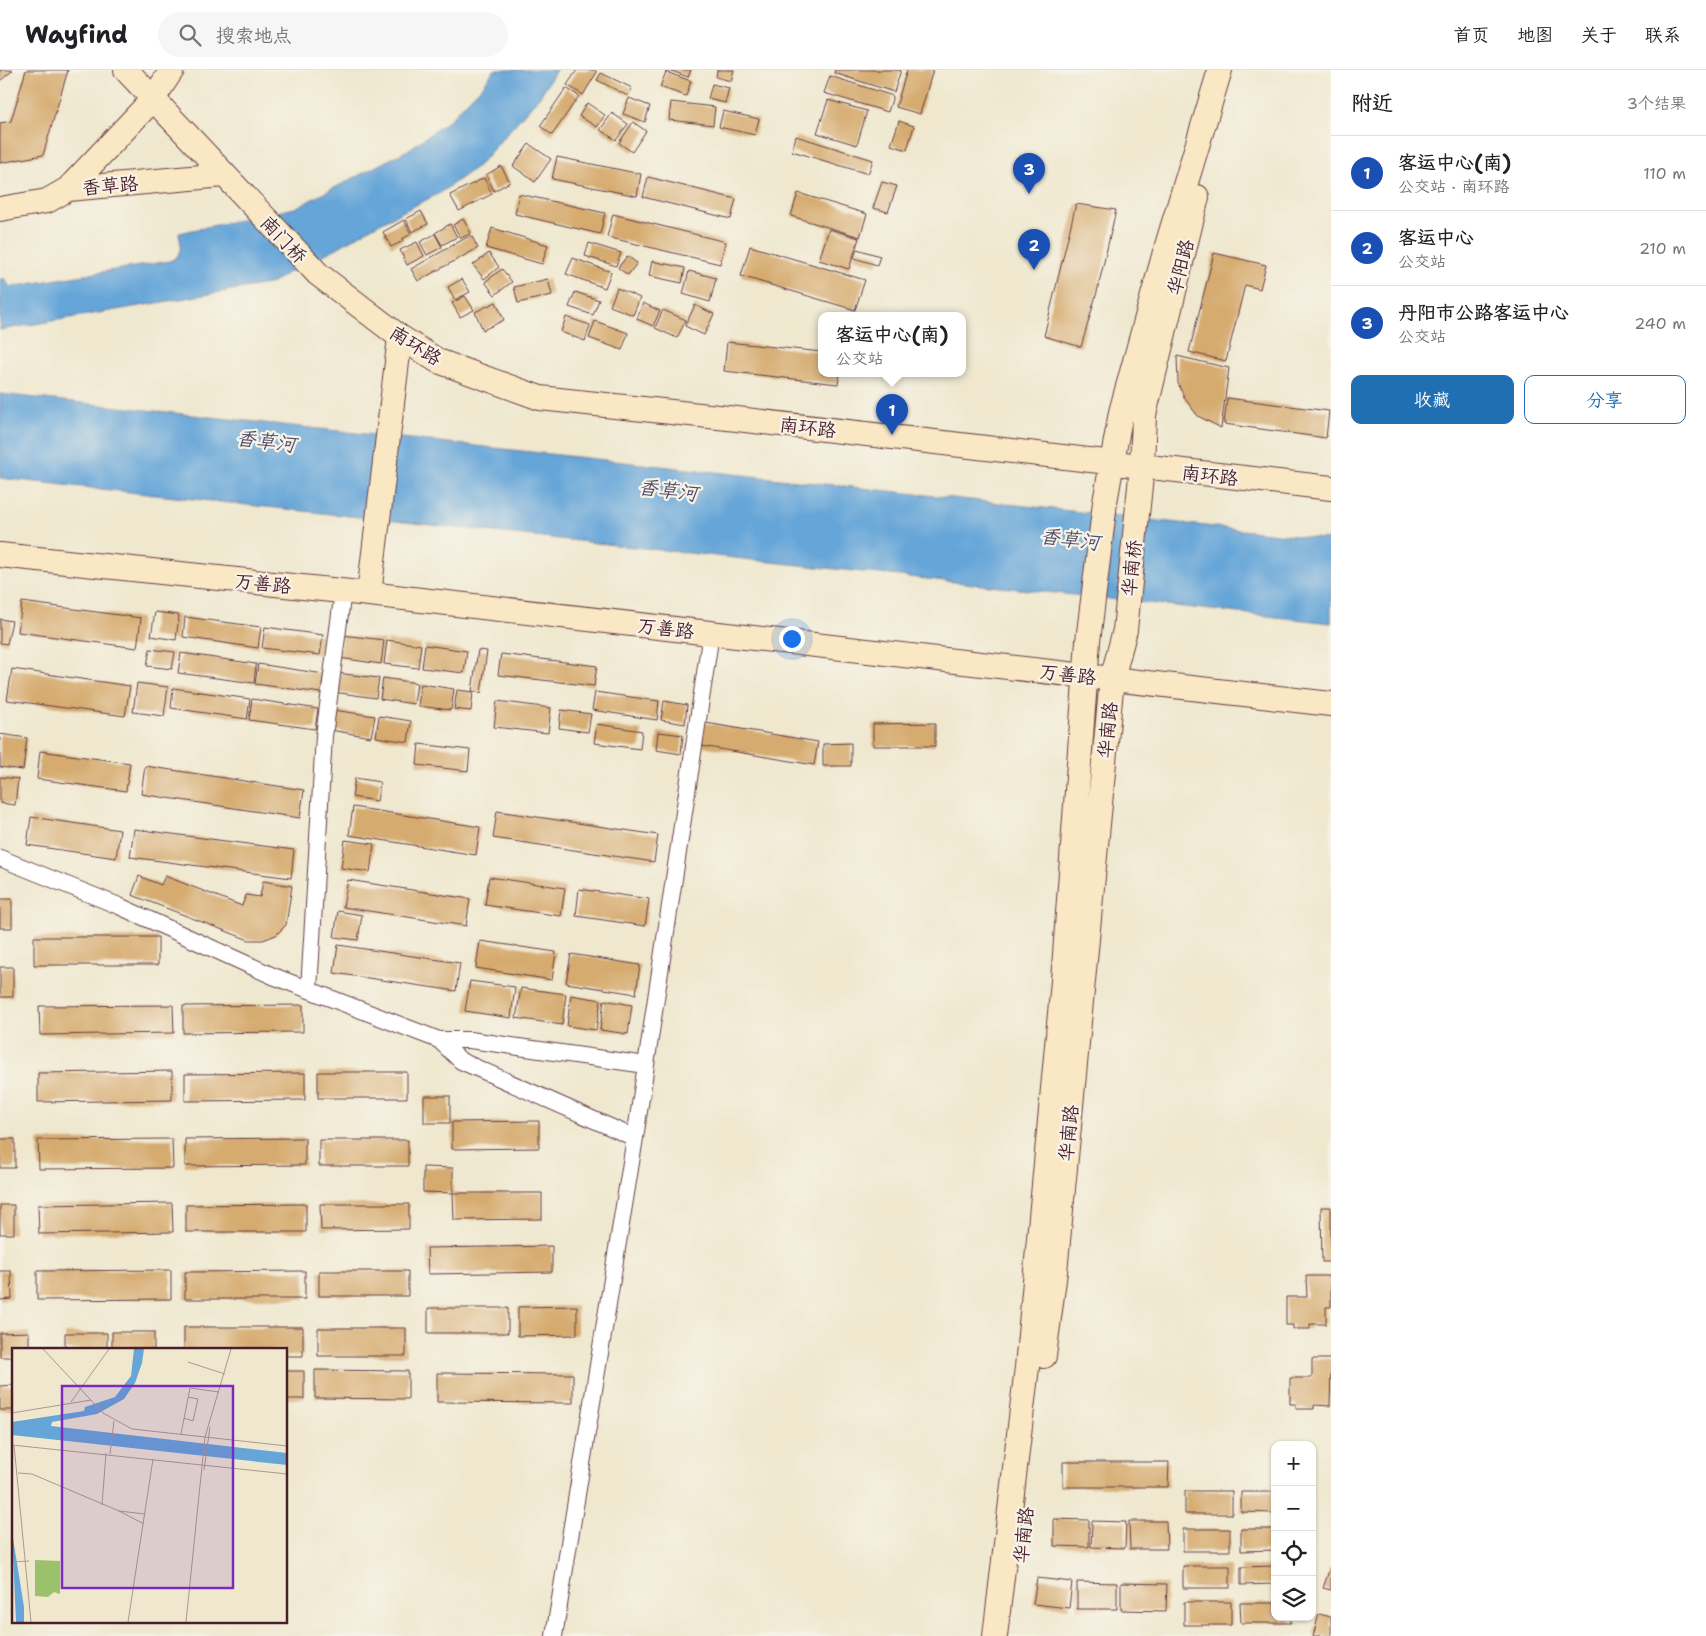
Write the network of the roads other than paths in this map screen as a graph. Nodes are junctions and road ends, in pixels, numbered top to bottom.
1 (126, 70) edge
2 (172, 70) edge
3 (1220, 70) edge
4 (1231, 70) edge
5 (153, 99) junction
6 (224, 175) junction
7 (68, 189) junction
8 (0, 209) edge
9 (318, 274) joint
10 (400, 337) junction
11 (1110, 463) junction
12 (1142, 467) junction
13 (1331, 488) edge
14 (0, 554) edge
15 (343, 591) junction
16 (369, 594) junction
17 (1090, 628) joint
18 (1124, 630) joint
19 (712, 633) junction
20 (1086, 676) junction
21 (1112, 679) junction
22 (1331, 704) edge
23 (0, 858) edge
24 (309, 990) junction
25 (439, 1040) junction
26 (646, 1065) junction
27 (635, 1138) junction
28 (554, 1636) edge
29 (994, 1636) edge
30 (1011, 1636) edge

1 - 5 main road
2 - 5 main road
3 - 11 main road
4 - 12 main road, 华阳路
5 - 6 main road
5 - 7 main road
6 - 7 main road, 香草路
6 - 9 main road, 南门桥
7 - 8 main road, 香草路
9 - 10 main road, 南环路
10 - 11 main road, 南环路
10 - 16 main road
11 - 12 main road, 南环路
11 - 17 main road, 华南桥
12 - 13 main road, 南环路
12 - 18 main road, 华南桥
14 - 15 main road, 万善路
15 - 16 main road, 万善路
15 - 24 street
16 - 19 main road, 万善路
17 - 20 main road, 华南路
18 - 21 main road, 华南路
19 - 20 main road, 万善路
19 - 26 street
20 - 21 main road, 万善路
20 - 29 main road, 华南路
21 - 22 main road, 万善路
21 - 30 main road, 华南路
23 - 24 street
24 - 25 street
25 - 26 street
25 - 27 street
26 - 27 street
27 - 28 street

